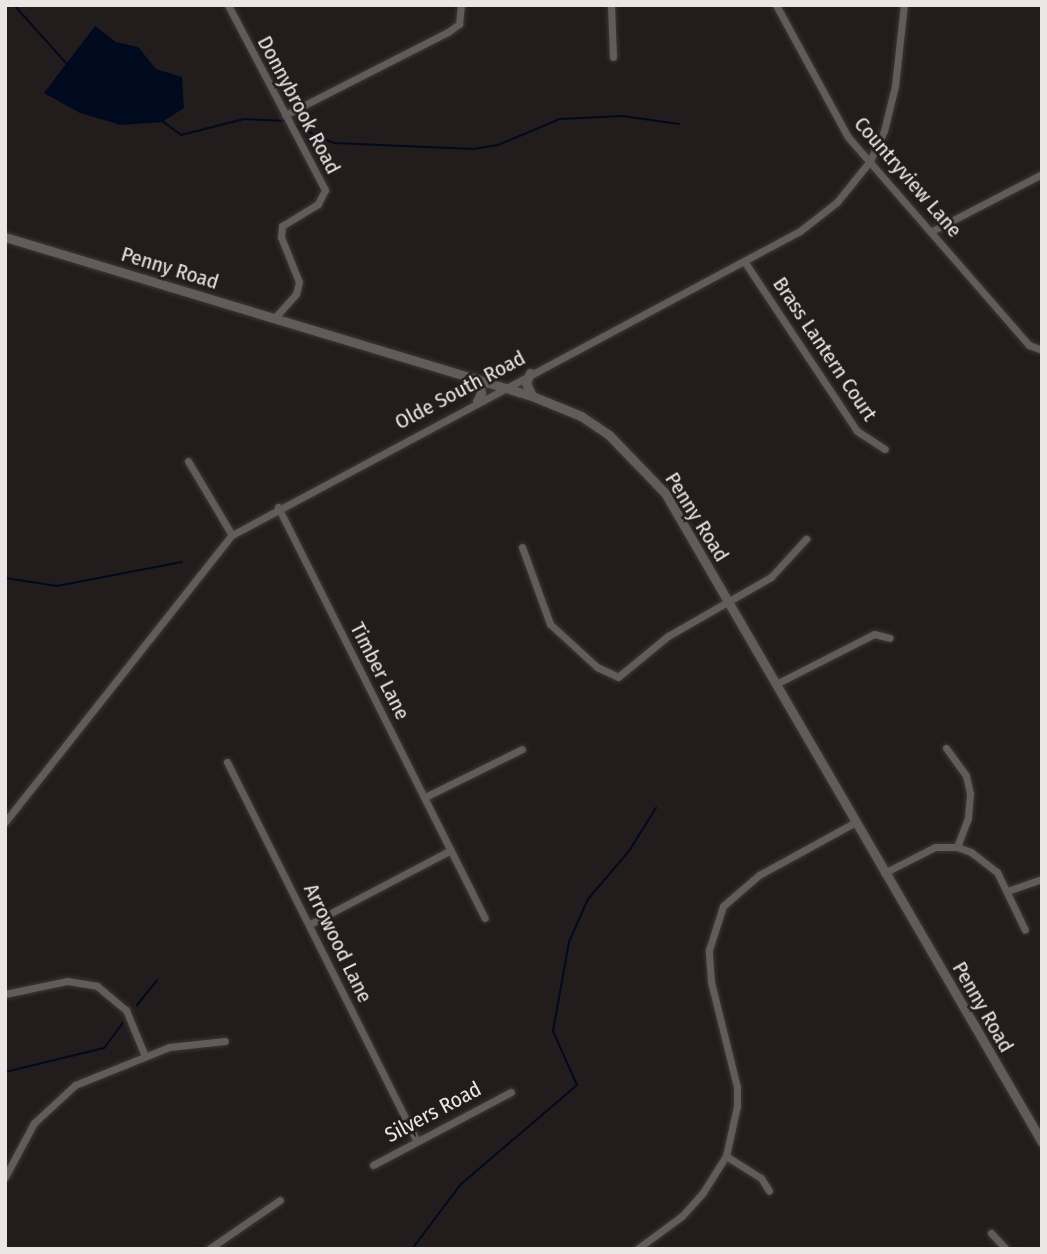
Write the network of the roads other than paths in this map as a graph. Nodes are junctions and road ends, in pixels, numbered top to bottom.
1 (228, 5) edge
2 (461, 5) edge
3 (611, 5) edge
4 (776, 5) edge
5 (904, 5) edge
6 (613, 57) dead end
7 (285, 115) junction
8 (870, 161) junction
9 (1040, 175) dead end
10 (932, 231) junction
11 (5, 237) edge
12 (744, 261) junction
13 (275, 317) junction
14 (1042, 350) edge
15 (530, 373) junction
16 (478, 379) junction
17 (503, 387) junction
18 (531, 396) junction
19 (477, 401) junction
20 (886, 449) dead end
21 (188, 461) dead end
22 (278, 507) junction
23 (232, 535) junction
24 (806, 539) dead end
25 (522, 547) dead end
26 (728, 601) junction
27 (890, 638) dead end
28 (776, 684) junction
29 (946, 748) dead end
30 (522, 749) dead end
31 (227, 762) dead end
32 (425, 797) junction
33 (5, 822) edge
34 (854, 823) junction
35 (957, 847) junction
36 (451, 850) junction
37 (884, 873) junction
38 (1042, 879) edge
39 (1007, 891) junction
40 (485, 918) dead end
41 (310, 924) junction
42 (1025, 930) dead end
43 (5, 995) edge
44 (225, 1041) dead end
45 (145, 1056) junction
46 (511, 1092) dead end
47 (416, 1140) junction
48 (1042, 1142) edge
49 (726, 1156) junction
50 (373, 1165) dead end
51 (5, 1177) edge
52 (769, 1191) dead end
53 (280, 1200) dead end
54 (991, 1233) dead end
55 (209, 1249) edge
56 (637, 1249) edge
57 (1006, 1249) edge

1 - 7 street, Donnybrook Road
2 - 7 street
3 - 6 street
4 - 8 street, Countryview Lane
5 - 8 street, Olde South Road
7 - 13 street, Donnybrook Road
8 - 10 street, Countryview Lane
8 - 12 street, Olde South Road
9 - 10 street
10 - 14 street, Countryview Lane
11 - 13 street, Penny Road
12 - 15 street, Olde South Road
12 - 20 street, Brass Lantern Court
13 - 16 street, Penny Road
15 - 17 street, Olde South Road
15 - 18 street
16 - 17 street, Penny Road
16 - 19 street
17 - 18 street, Penny Road
17 - 19 street, Olde South Road
18 - 26 street, Penny Road
19 - 22 street, Olde South Road
21 - 23 street
22 - 23 street, Olde South Road
22 - 32 street, Timber Lane
23 - 33 street, Olde South Road
24 - 26 street
25 - 26 street
26 - 28 street, Penny Road
27 - 28 street
28 - 34 street, Penny Road
29 - 35 street
30 - 32 street
31 - 41 street, Arrowood Lane
32 - 36 street, Timber Lane
34 - 37 street, Penny Road
34 - 49 street
35 - 37 street
35 - 39 street
36 - 40 street, Timber Lane
36 - 41 street
37 - 48 street, Penny Road
38 - 39 street
39 - 42 street
41 - 47 street, Arrowood Lane
43 - 45 street
44 - 45 street
45 - 51 street
46 - 47 street, Silvers Road
47 - 50 street, Silvers Road
49 - 52 street
49 - 56 street
53 - 55 street
54 - 57 street

